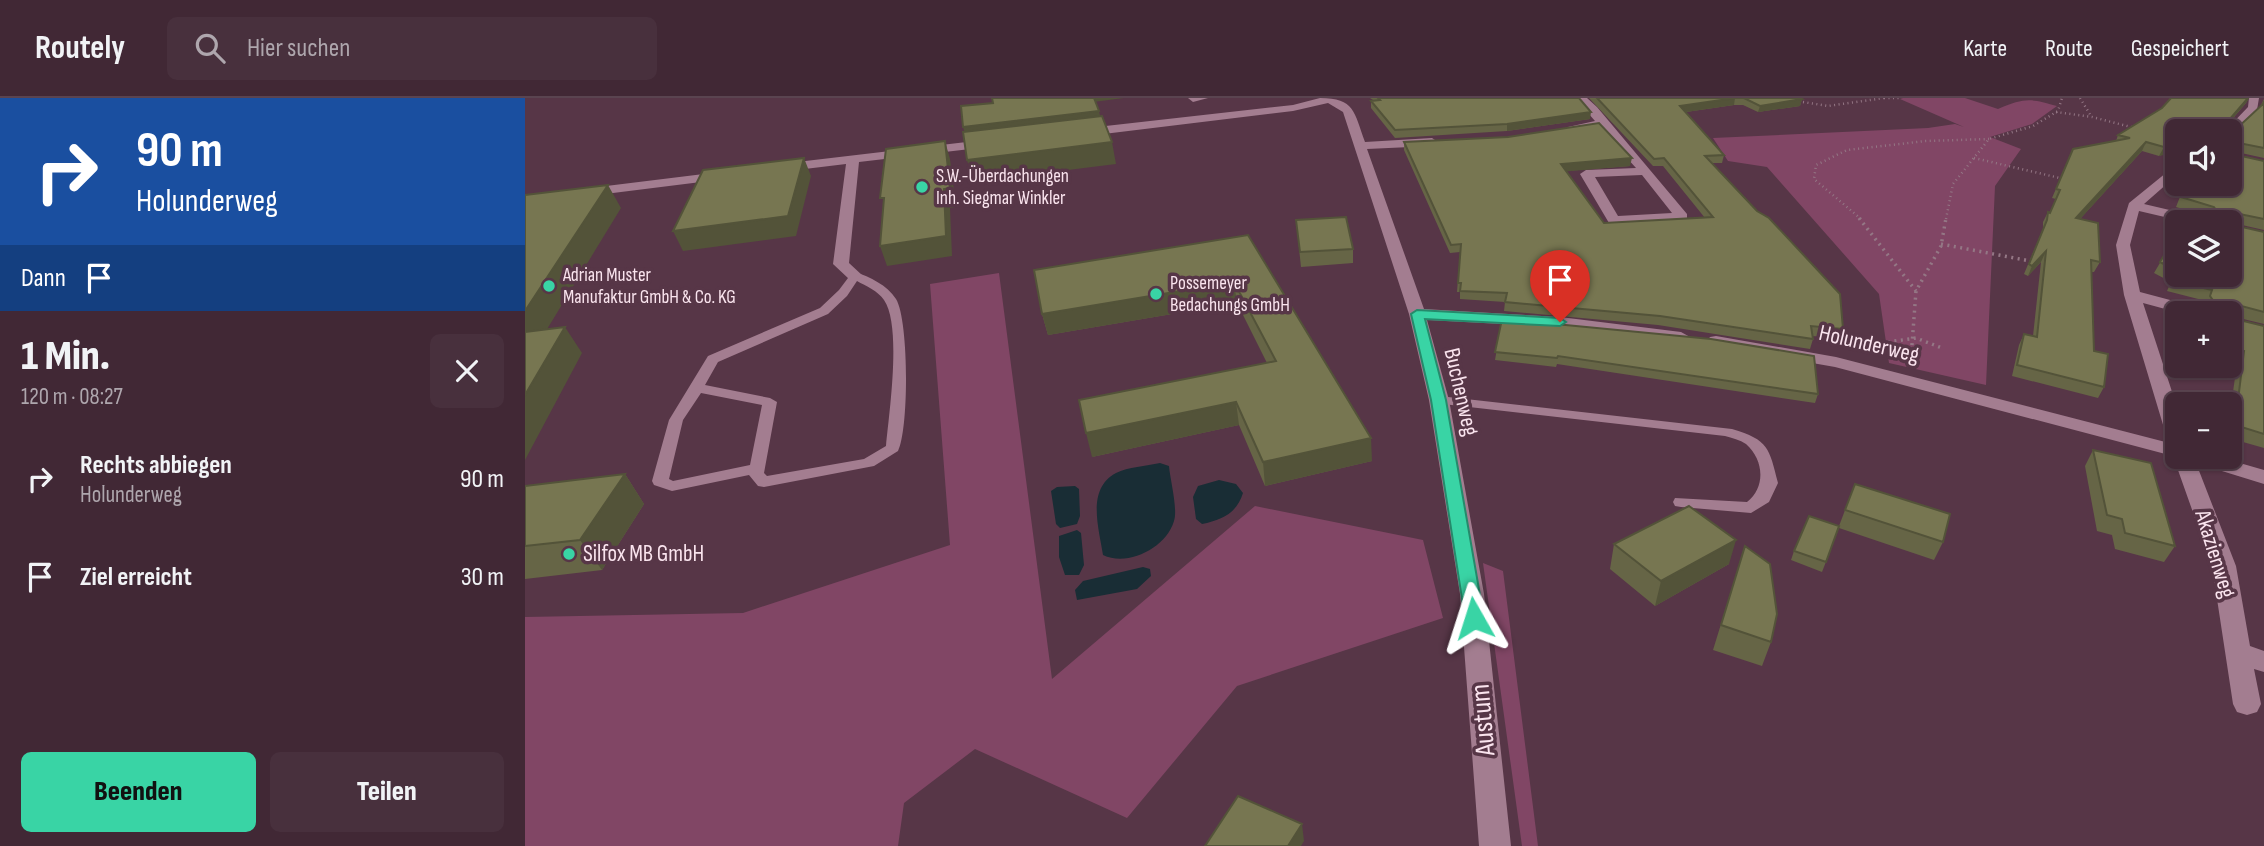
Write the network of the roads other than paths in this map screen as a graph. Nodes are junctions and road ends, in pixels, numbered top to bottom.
1 (1580, 98) edge
2 (1332, 99) edge
3 (2257, 105) edge
4 (2242, 121) edge
5 (1602, 122) junction
6 (1558, 132) edge
7 (1070, 134) edge
8 (1002, 142) edge
9 (1441, 142) edge
10 (1361, 146) junction
11 (853, 159) junction
12 (771, 169) edge
13 (1646, 171) junction
14 (744, 173) edge
15 (2165, 179) edge
16 (525, 200) edge
17 (2134, 206) junction
18 (2165, 213) edge
19 (855, 276) junction
20 (2132, 295) junction
21 (2165, 304) edge
22 (1417, 314) junction
23 (697, 388) junction
24 (1439, 400) junction
25 (2165, 400) edge
26 (2165, 448) edge
27 (757, 468) junction
28 (2188, 469) edge
29 (2237, 469) edge
30 (2264, 477) edge
31 (1681, 502) dead end
32 (1472, 594) joint
33 (2252, 658) edge
34 (2247, 704) dead end
35 (1495, 846) edge

1 - 5 street
2 - 7 street
2 - 10 street, Buchenweg
3 - 4 street
5 - 6 street
5 - 13 street
8 - 11 street
9 - 10 street
10 - 22 street, Buchenweg
11 - 12 street
11 - 19 street
13 - 13 street
14 - 16 street
15 - 17 street
17 - 18 street
17 - 20 street
19 - 23 lane
19 - 27 lane
20 - 21 street
20 - 25 street
22 - 24 street, Buchenweg
22 - 26 street, Holunderweg
23 - 27 lane
23 - 27 lane
24 - 31 lane
24 - 32 street, Buchenweg
28 - 33 street, Akazienweg
29 - 30 street
32 - 35 street, Austum
33 - 34 street, Akazienweg

